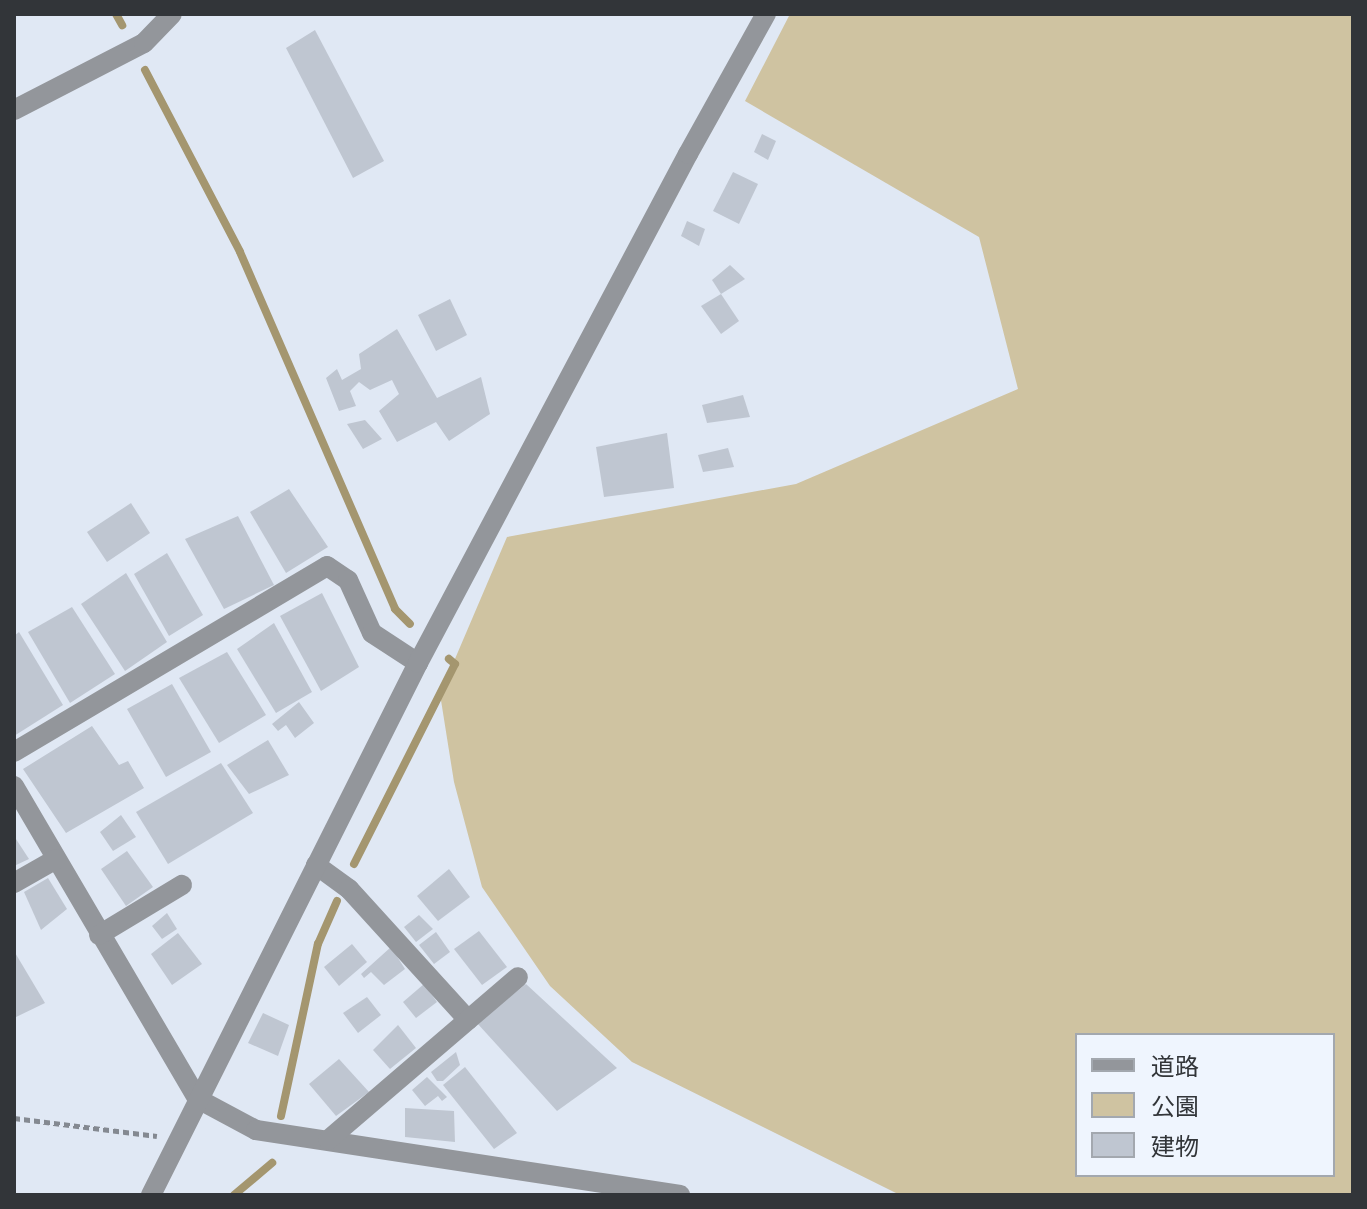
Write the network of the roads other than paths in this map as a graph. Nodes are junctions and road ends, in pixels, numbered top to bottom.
1 (172, 14) edge
2 (766, 14) edge
3 (14, 110) edge
4 (418, 663) junction
5 (14, 752) edge
6 (14, 786) edge
7 (56, 859) junction
8 (316, 865) junction
9 (14, 883) edge
10 (182, 885) dead end
11 (99, 935) junction
12 (518, 977) dead end
13 (468, 1020) junction
14 (198, 1099) junction
15 (328, 1140) junction
16 (151, 1195) edge
17 (680, 1195) edge

1 - 3 street
2 - 4 street
4 - 5 street
4 - 8 street
6 - 7 street
7 - 9 street
7 - 11 street
8 - 13 street
8 - 14 street
10 - 11 street
11 - 14 street
12 - 13 street
13 - 15 street
14 - 15 street
14 - 16 street
15 - 17 street

